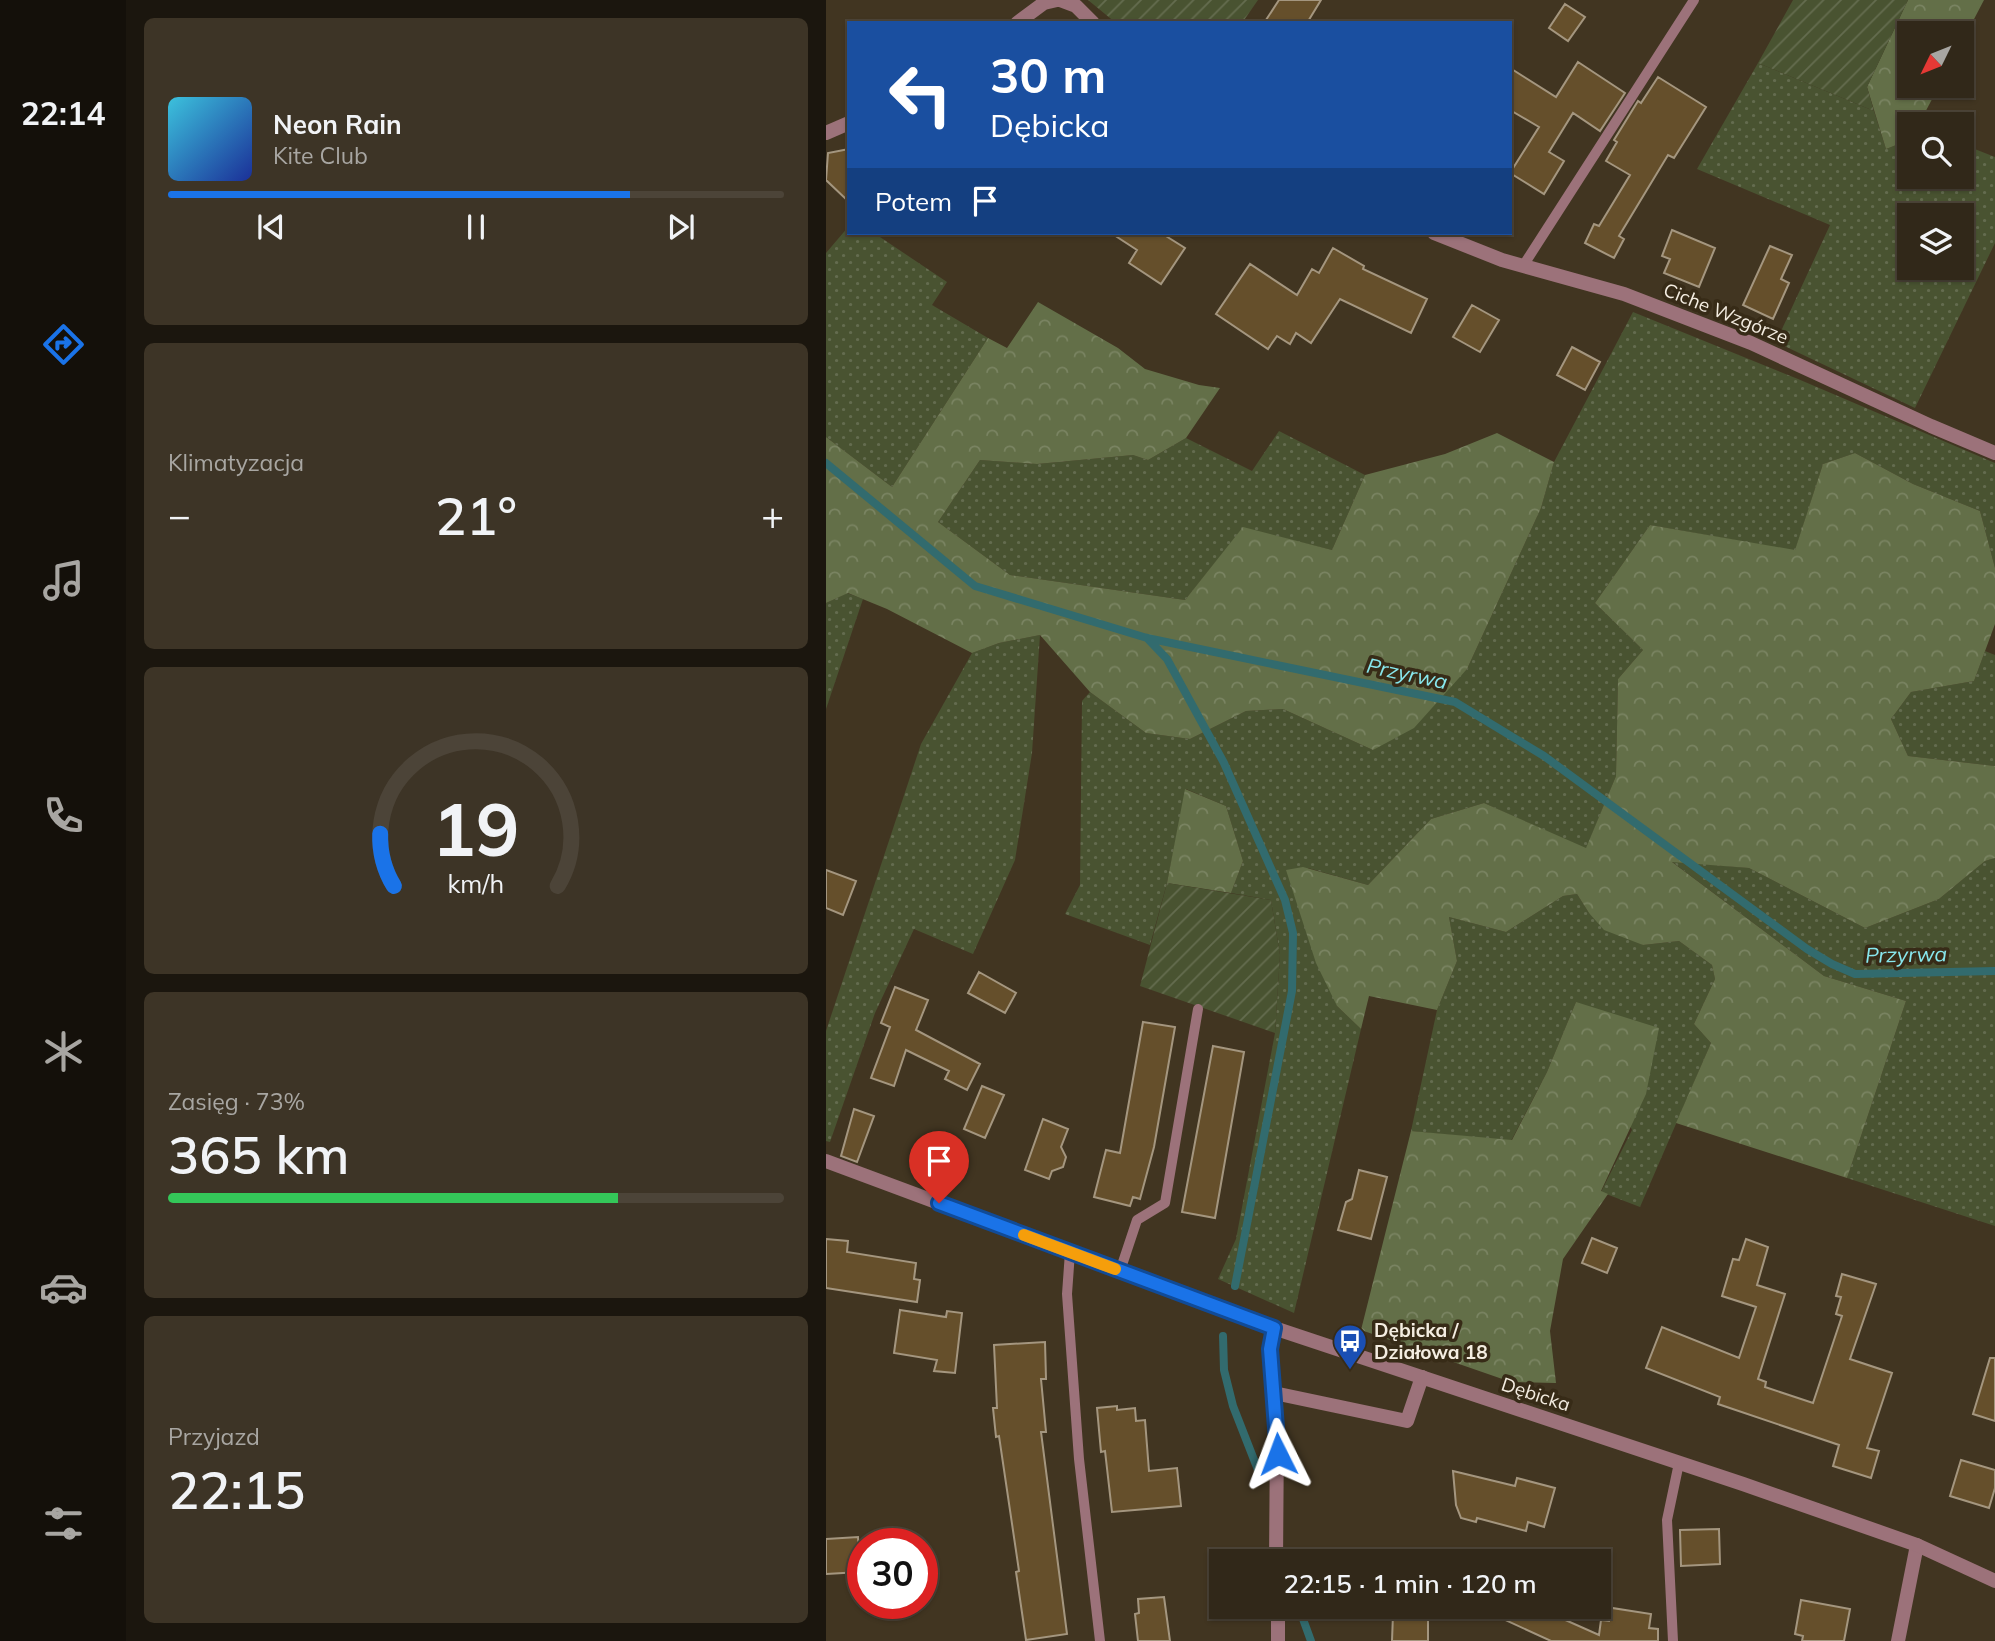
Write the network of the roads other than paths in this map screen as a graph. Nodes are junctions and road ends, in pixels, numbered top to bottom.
1 (1058, 0) edge
2 (1694, 0) edge
3 (1020, 21) edge
4 (1091, 21) edge
5 (847, 125) edge
6 (826, 132) edge
7 (1439, 235) edge
8 (1523, 266) junction
9 (1995, 453) edge
10 (1198, 1009) dead end
11 (826, 1161) edge
12 (1070, 1252) junction
13 (1120, 1271) junction
14 (1274, 1328) junction
15 (1422, 1377) junction
16 (1274, 1393) junction
17 (1679, 1463) junction
18 (1917, 1545) junction
19 (1276, 1549) edge
20 (1995, 1581) edge
21 (1278, 1619) edge
22 (1100, 1641) edge
23 (1278, 1641) edge
24 (1673, 1641) edge
25 (1898, 1641) edge

1 - 3 street
1 - 4 street
2 - 8 lane
5 - 6 street
7 - 8 street, Ciche Wzgórze
8 - 9 street, Ciche Wzgórze
10 - 13 lane
11 - 12 street, Dębicka
12 - 13 street, Dębicka
12 - 22 lane
13 - 14 street, Dębicka
14 - 15 street, Dębicka
14 - 16 street
15 - 16 street
15 - 17 street, Dębicka
16 - 19 street
17 - 18 street, Dębicka
17 - 24 lane
18 - 20 street, Dębicka
18 - 25 street
21 - 23 street

